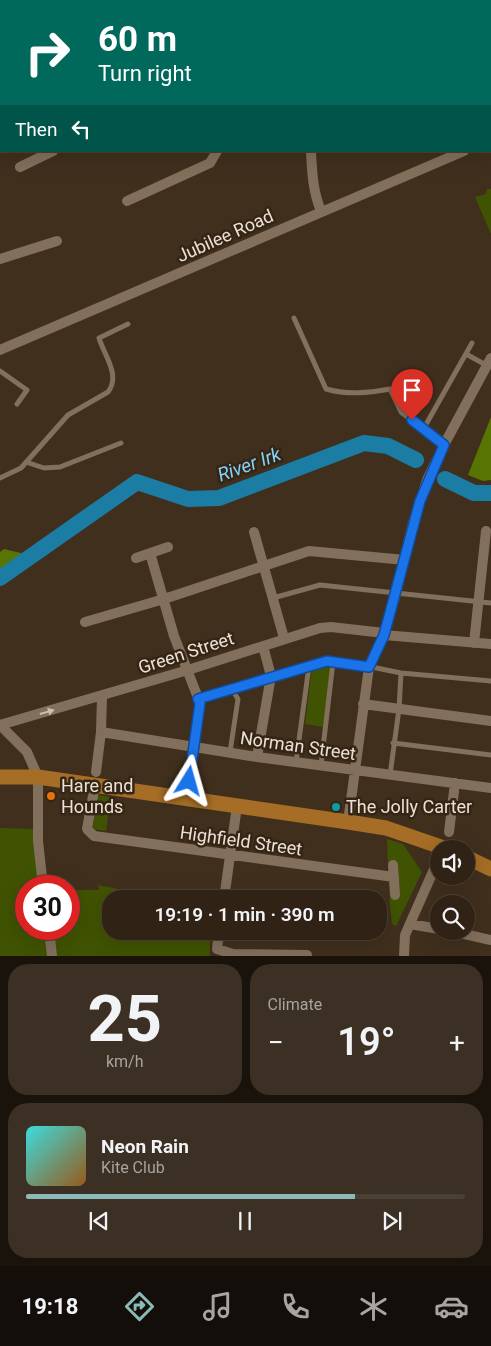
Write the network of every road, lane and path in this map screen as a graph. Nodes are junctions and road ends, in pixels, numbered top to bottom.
1 (51, 152) edge
2 (216, 152) edge
3 (311, 152) edge
4 (462, 152) edge
5 (20, 167) dead end
6 (127, 201) dead end
7 (321, 212) junction
8 (57, 240) dead end
9 (0, 259) edge
10 (294, 318) dead end
11 (128, 324) dead end
12 (472, 343) dead end
13 (0, 350) edge
14 (466, 354) junction
15 (489, 361) edge
16 (0, 371) edge
17 (17, 404) dead end
18 (424, 428) junction
19 (121, 442) dead end
20 (444, 445) junction
21 (26, 462) junction
22 (0, 478) edge
23 (486, 531) dead end
24 (254, 532) dead end
25 (168, 547) dead end
26 (150, 553) junction
27 (136, 558) dead end
28 (405, 560) junction
29 (264, 565) junction
30 (396, 594) junction
31 (273, 598) junction
32 (164, 599) junction
33 (478, 602) junction
34 (491, 603) edge
35 (85, 622) dead end
36 (384, 634) junction
37 (284, 638) junction
38 (474, 643) junction
39 (491, 644) edge
40 (263, 646) junction
41 (333, 662) junction
42 (309, 666) junction
43 (369, 667) junction
44 (188, 670) junction
45 (401, 672) junction
46 (271, 676) junction
47 (491, 682) edge
48 (231, 688) junction
49 (102, 696) junction
50 (198, 699) junction
51 (363, 704) junction
52 (399, 708) junction
53 (491, 721) edge
54 (0, 725) edge
55 (101, 732) junction
56 (393, 743) junction
57 (194, 746) junction
58 (230, 752) junction
59 (491, 755) edge
60 (257, 757) junction
61 (296, 762) junction
62 (321, 765) junction
63 (354, 770) junction
64 (390, 775) junction
65 (0, 777) edge
66 (38, 777) junction
67 (95, 779) junction
68 (455, 783) junction
69 (491, 788) edge
70 (187, 798) junction
71 (237, 806) junction
72 (348, 822) junction
73 (449, 832) dead end
74 (430, 846) edge
75 (230, 856) junction
76 (475, 862) edge
77 (393, 865) dead end
78 (491, 870) edge
79 (42, 875) edge
80 (394, 877) junction
81 (430, 880) edge
82 (225, 890) edge
83 (395, 895) dead end
84 (410, 924) junction
85 (430, 927) edge
86 (475, 936) edge
87 (50, 940) edge
88 (218, 940) edge
89 (491, 940) edge
90 (307, 955) edge
91 (52, 956) edge
92 (404, 956) edge

1 - 5 street
2 - 6 street
3 - 7 street
4 - 7 street, Jubilee Road
7 - 13 street, Jubilee Road
8 - 9 street
10 - 18 lane
11 - 21 lane
12 - 14 lane
14 - 15 lane
14 - 18 lane
15 - 20 street
16 - 17 lane
18 - 20 lane
19 - 21 lane
20 - 28 street
21 - 22 lane
23 - 33 street
24 - 29 street
25 - 26 street
26 - 27 street
26 - 32 street
28 - 29 street
28 - 30 street
29 - 31 street
29 - 32 street
30 - 31 lane
30 - 33 lane
30 - 36 street
31 - 37 street
32 - 35 street
32 - 44 street
33 - 34 lane
33 - 38 street
36 - 37 street, Green Street
36 - 38 street, Green Street
36 - 43 street
37 - 40 street, Green Street
38 - 39 street, Green Street
40 - 44 street, Green Street
40 - 46 street
41 - 42 lane
41 - 43 lane
41 - 62 lane
42 - 46 lane
42 - 61 lane
43 - 45 lane
43 - 51 street
44 - 49 street, Green Street
44 - 50 street
45 - 47 lane
45 - 52 lane
46 - 48 lane
46 - 60 street
48 - 50 lane
48 - 58 lane
54 -> 49 street, Green Street
49 - 55 street
50 - 57 street
51 - 52 street
51 - 63 street
52 - 53 street
52 - 56 lane
54 - 66 street
55 - 57 street, Norman Street
55 - 67 street
56 - 59 lane
56 - 64 lane
57 - 58 street, Norman Street
57 - 70 street
58 - 60 street, Norman Street
60 - 61 street, Norman Street
61 - 62 street, Norman Street
62 - 63 street, Norman Street
63 - 64 street, Norman Street
63 - 72 street
64 - 68 street, Norman Street
65 - 66 main road
66 - 67 main road
66 - 79 street
67 - 70 main road
67 - 75 street, Highfield Street
68 - 69 street, Norman Street
68 - 73 street
70 - 71 main road
71 - 72 main road
71 - 75 street
72 - 74 main road
75 - 80 street, Highfield Street
75 - 82 street
76 - 78 main road
77 - 80 street
80 - 83 street
81 - 84 street
84 - 85 street
84 - 92 street
86 - 89 street
87 - 91 street
88 - 90 street

